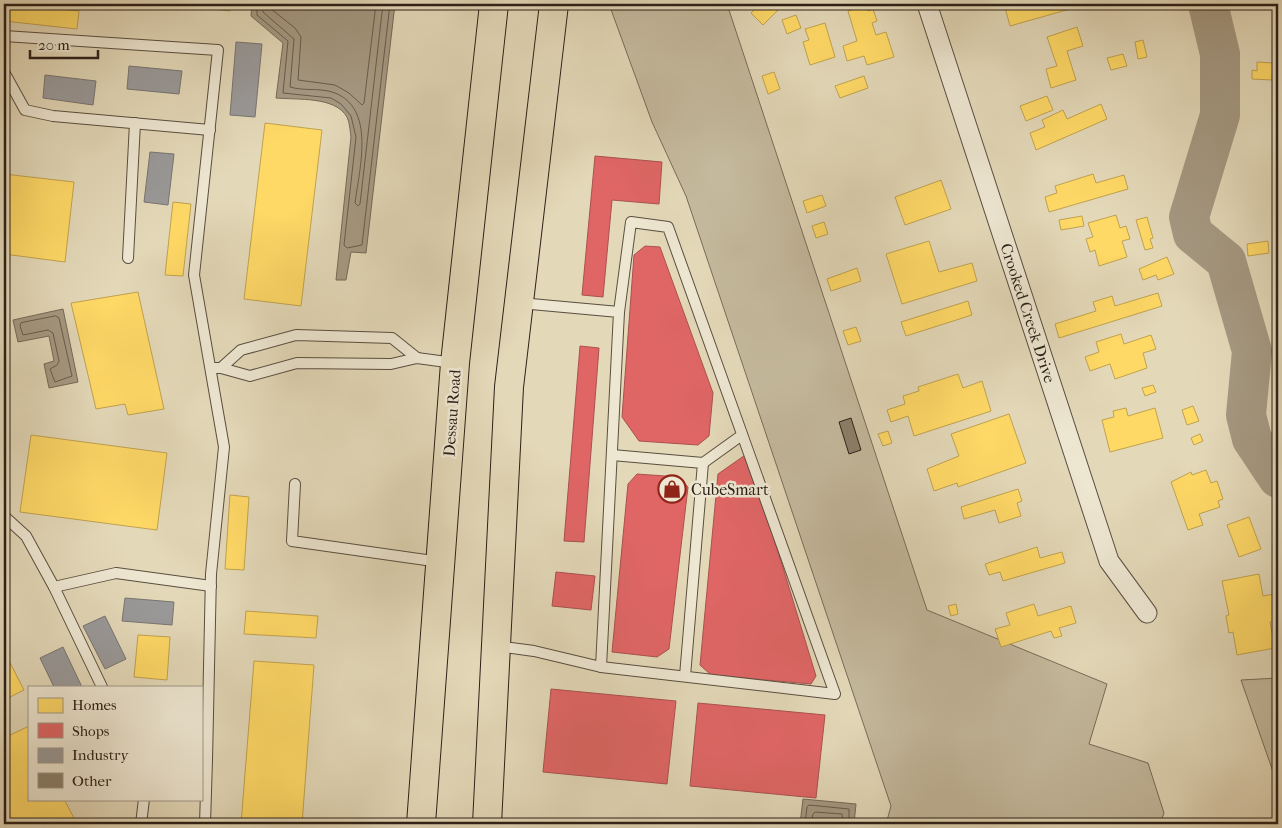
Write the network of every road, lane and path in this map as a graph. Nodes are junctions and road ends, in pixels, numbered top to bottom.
1 (494, 4) edge
2 (554, 4) edge
3 (927, 4) edge
4 (4, 36) edge
5 (4, 72) edge
6 (135, 123) junction
7 (210, 130) junction
8 (128, 258) dead end
9 (519, 303) junction
10 (619, 312) junction
11 (417, 358) junction
12 (455, 364) junction
13 (216, 368) junction
14 (742, 435) junction
15 (612, 454) junction
16 (703, 462) junction
17 (295, 484) dead end
18 (4, 516) edge
19 (441, 562) junction
20 (211, 586) junction
21 (54, 587) junction
22 (1147, 613) dead end
23 (496, 646) junction
24 (601, 666) junction
25 (685, 676) junction
26 (102, 686) edge
27 (204, 761) edge
28 (144, 800) edge
29 (141, 824) edge
30 (205, 824) edge
31 (421, 824) edge
32 (487, 824) edge

1 - 12 main road, Dessau Road
2 - 9 main road
3 - 22 street, Crooked Creek Drive
4 - 7 lane
5 - 6 lane
6 - 7 lane
6 - 8 lane
7 - 13 lane
9 - 10 lane
9 - 23 main road
10 - 14 lane
10 - 15 lane
11 - 12 lane
11 - 13 lane
11 - 13 lane
12 - 19 main road, Dessau Road
13 - 20 lane
14 - 16 lane
14 - 25 lane
15 - 16 lane
15 - 24 lane
16 - 25 lane
17 - 19 lane
18 - 21 lane
19 - 31 main road, Dessau Road
20 - 21 lane
20 - 27 lane
21 - 26 lane
23 - 24 lane
23 - 32 main road
24 - 25 lane
27 - 30 lane
28 - 29 lane

